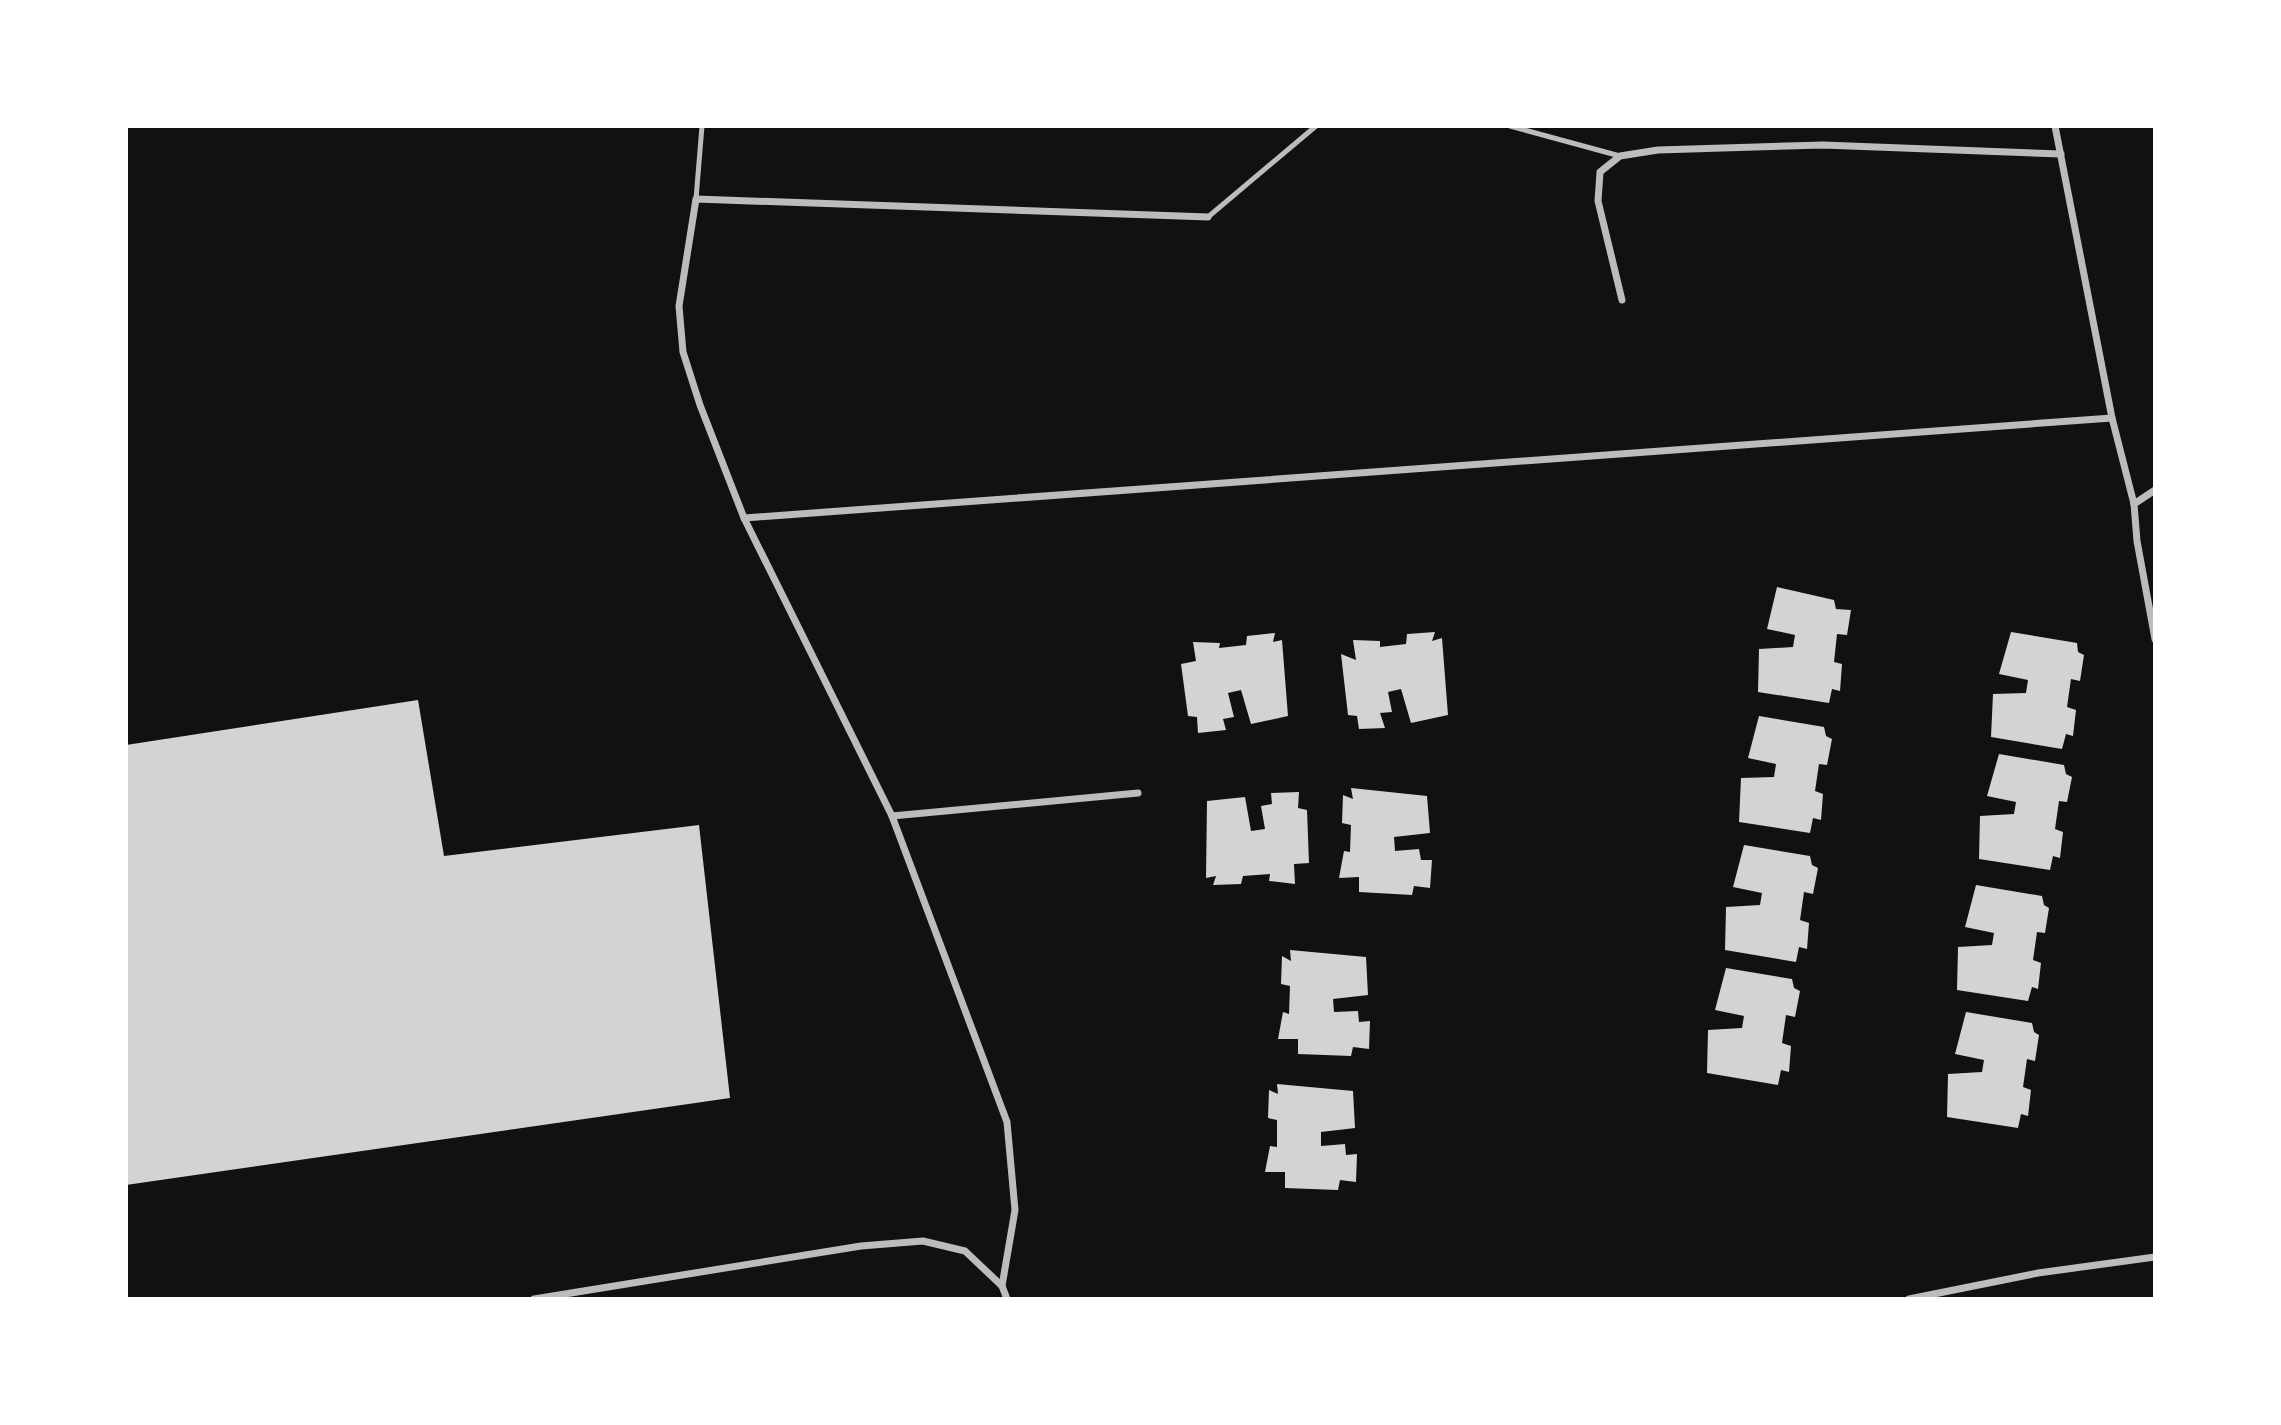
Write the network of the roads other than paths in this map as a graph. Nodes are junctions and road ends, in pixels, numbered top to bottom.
1 (702, 126) edge
2 (1317, 126) edge
3 (1510, 126) edge
4 (2055, 126) edge
5 (2061, 154) junction
6 (1620, 156) junction
7 (696, 199) junction
8 (1208, 216) joint
9 (1622, 300) dead end
10 (2112, 418) junction
11 (2155, 489) edge
12 (2134, 503) junction
13 (744, 518) junction
14 (2155, 639) edge
15 (1138, 793) dead end
16 (892, 816) junction
17 (2155, 1256) edge
18 (1002, 1286) junction
19 (534, 1299) edge
20 (1007, 1299) edge
21 (1909, 1299) edge

1 - 7 lane
2 - 8 lane
3 - 6 lane
4 - 5 street
5 - 6 street
5 - 10 street
6 - 9 street
7 - 8 street
7 - 13 street
10 - 12 street
10 - 13 street
11 - 12 street
12 - 14 street
13 - 16 street
15 - 16 street
16 - 18 street
17 - 21 street
18 - 19 street
18 - 20 street

